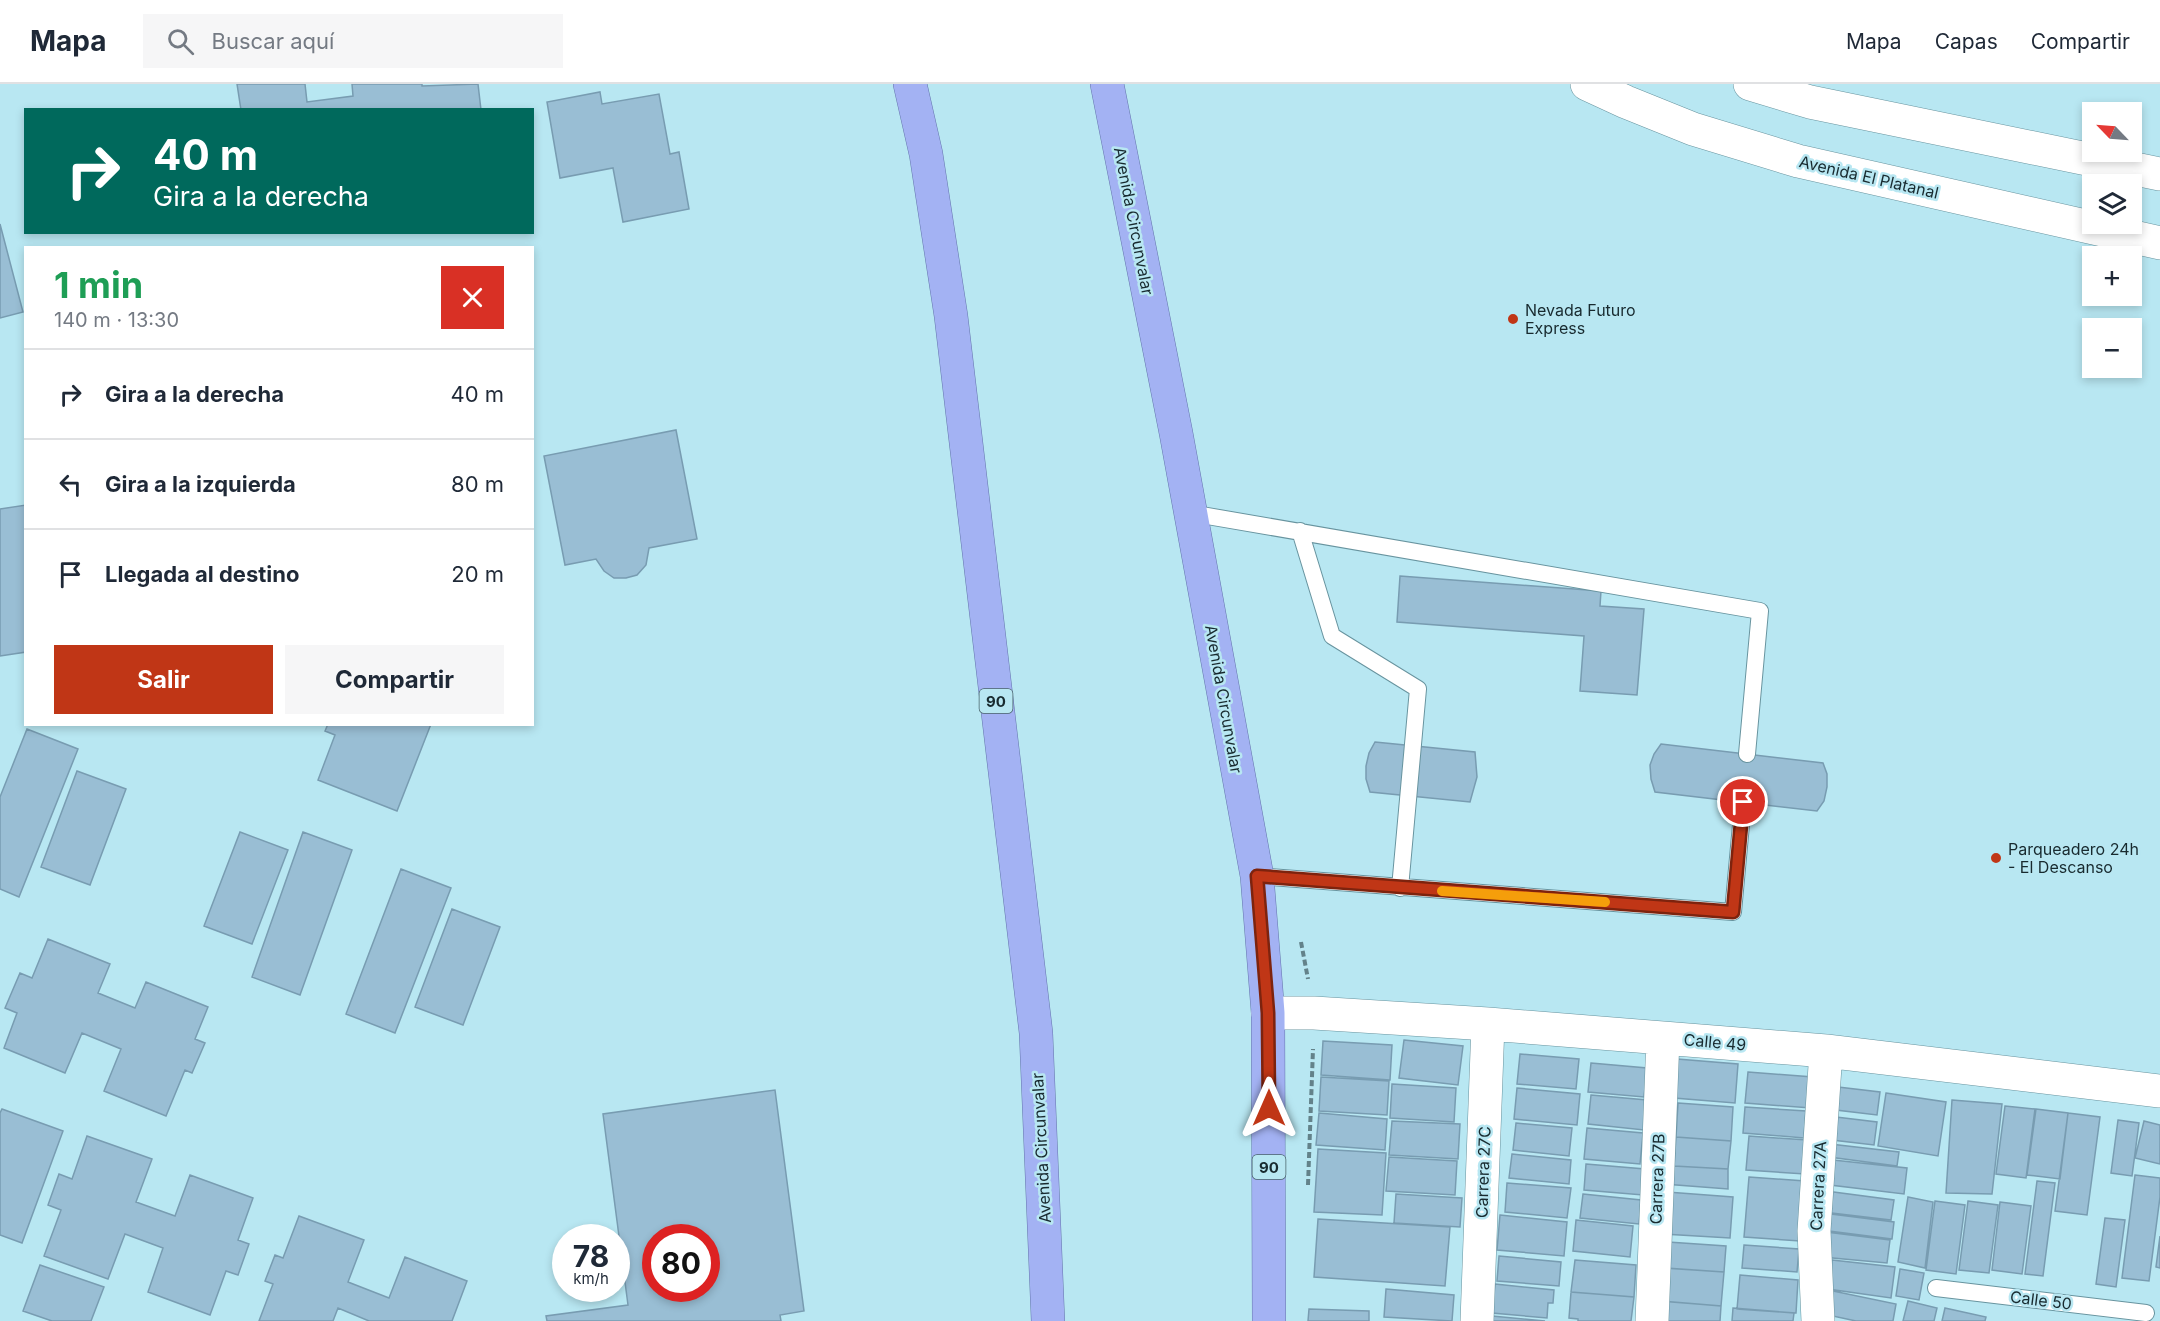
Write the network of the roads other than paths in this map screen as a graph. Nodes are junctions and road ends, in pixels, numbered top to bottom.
1 (910, 84) edge
2 (1107, 84) edge
3 (1587, 84) edge
4 (1750, 84) edge
5 (2160, 174) edge
6 (2160, 243) edge
7 (1190, 513) junction
8 (1300, 531) junction
9 (1747, 754) dead end
10 (1743, 802) dead end
11 (1257, 876) junction
12 (1400, 888) junction
13 (1268, 1013) junction
14 (1488, 1023) junction
15 (1663, 1038) junction
16 (1826, 1051) junction
17 (2160, 1091) edge
18 (1936, 1287) dead end
19 (2146, 1313) dead end
20 (1048, 1321) edge
21 (1269, 1321) edge
22 (1477, 1321) edge
23 (1652, 1321) edge
24 (1818, 1321) edge

1 - 20 highway, Avenida Circunvalar / 90
2 - 7 highway, Avenida Circunvalar / 90
3 - 6 street, Avenida El Platanal
4 - 5 street
7 - 8 lane
7 - 11 highway, Avenida Circunvalar / 90
8 - 9 lane
8 - 12 lane
10 - 12 lane
11 - 12 lane
11 - 13 highway, Avenida Circunvalar / 90
13 - 14 street, Calle 49
13 - 21 highway, Avenida Circunvalar / 90
14 - 15 street, Calle 49
14 - 22 street, Carrera 27C
15 - 16 street, Calle 49
15 - 23 street, Carrera 27B
16 - 17 street, Calle 49
16 - 24 street, Carrera 27A
18 - 19 lane, Calle 50

